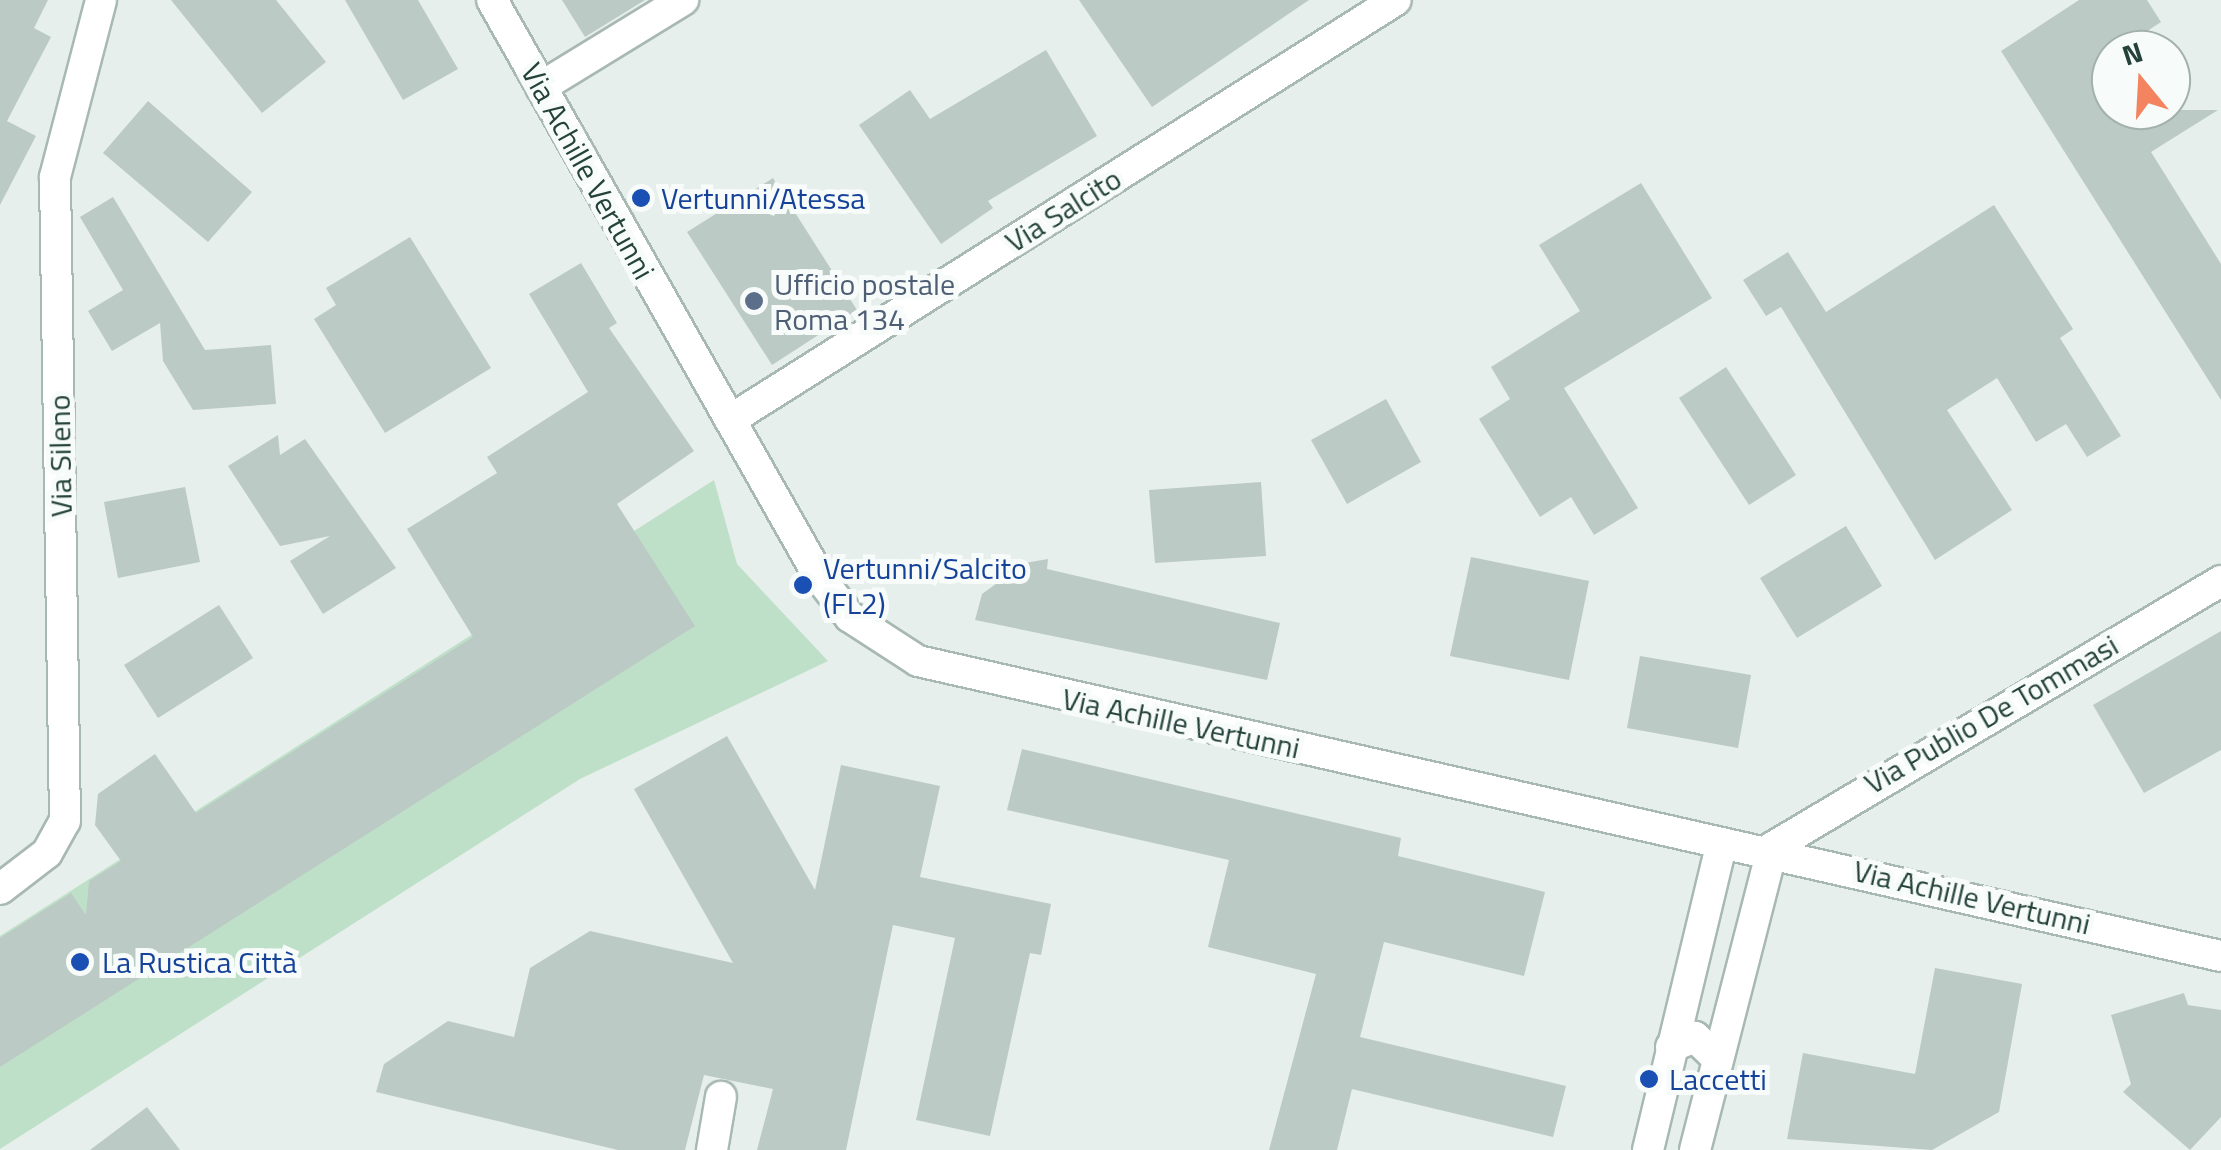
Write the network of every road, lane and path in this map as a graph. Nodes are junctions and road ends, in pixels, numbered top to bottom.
1 (101, 0) edge
2 (492, 0) edge
3 (683, 0) edge
4 (1396, 0) edge
5 (540, 88) junction
6 (730, 420) junction
7 (2221, 581) edge
8 (1721, 844) junction
9 (1767, 855) junction
10 (0, 889) edge
11 (2221, 956) edge
12 (1672, 1047) junction
13 (1716, 1057) junction
14 (721, 1098) dead end
15 (712, 1150) edge
16 (1648, 1150) edge
17 (1695, 1150) edge

1 - 10 street, Via Sileno
2 - 5 street, Via Achille Vertunni
3 - 5 street
4 - 6 street, Via Salcito
5 - 6 street, Via Achille Vertunni
6 - 8 street, Via Achille Vertunni
7 - 9 street, Via Publio De Tommasi
8 - 9 street, Via Achille Vertunni
8 - 12 street
9 - 11 street, Via Achille Vertunni
9 - 13 street
12 - 13 street
12 - 16 street
13 - 17 street
14 - 15 street

